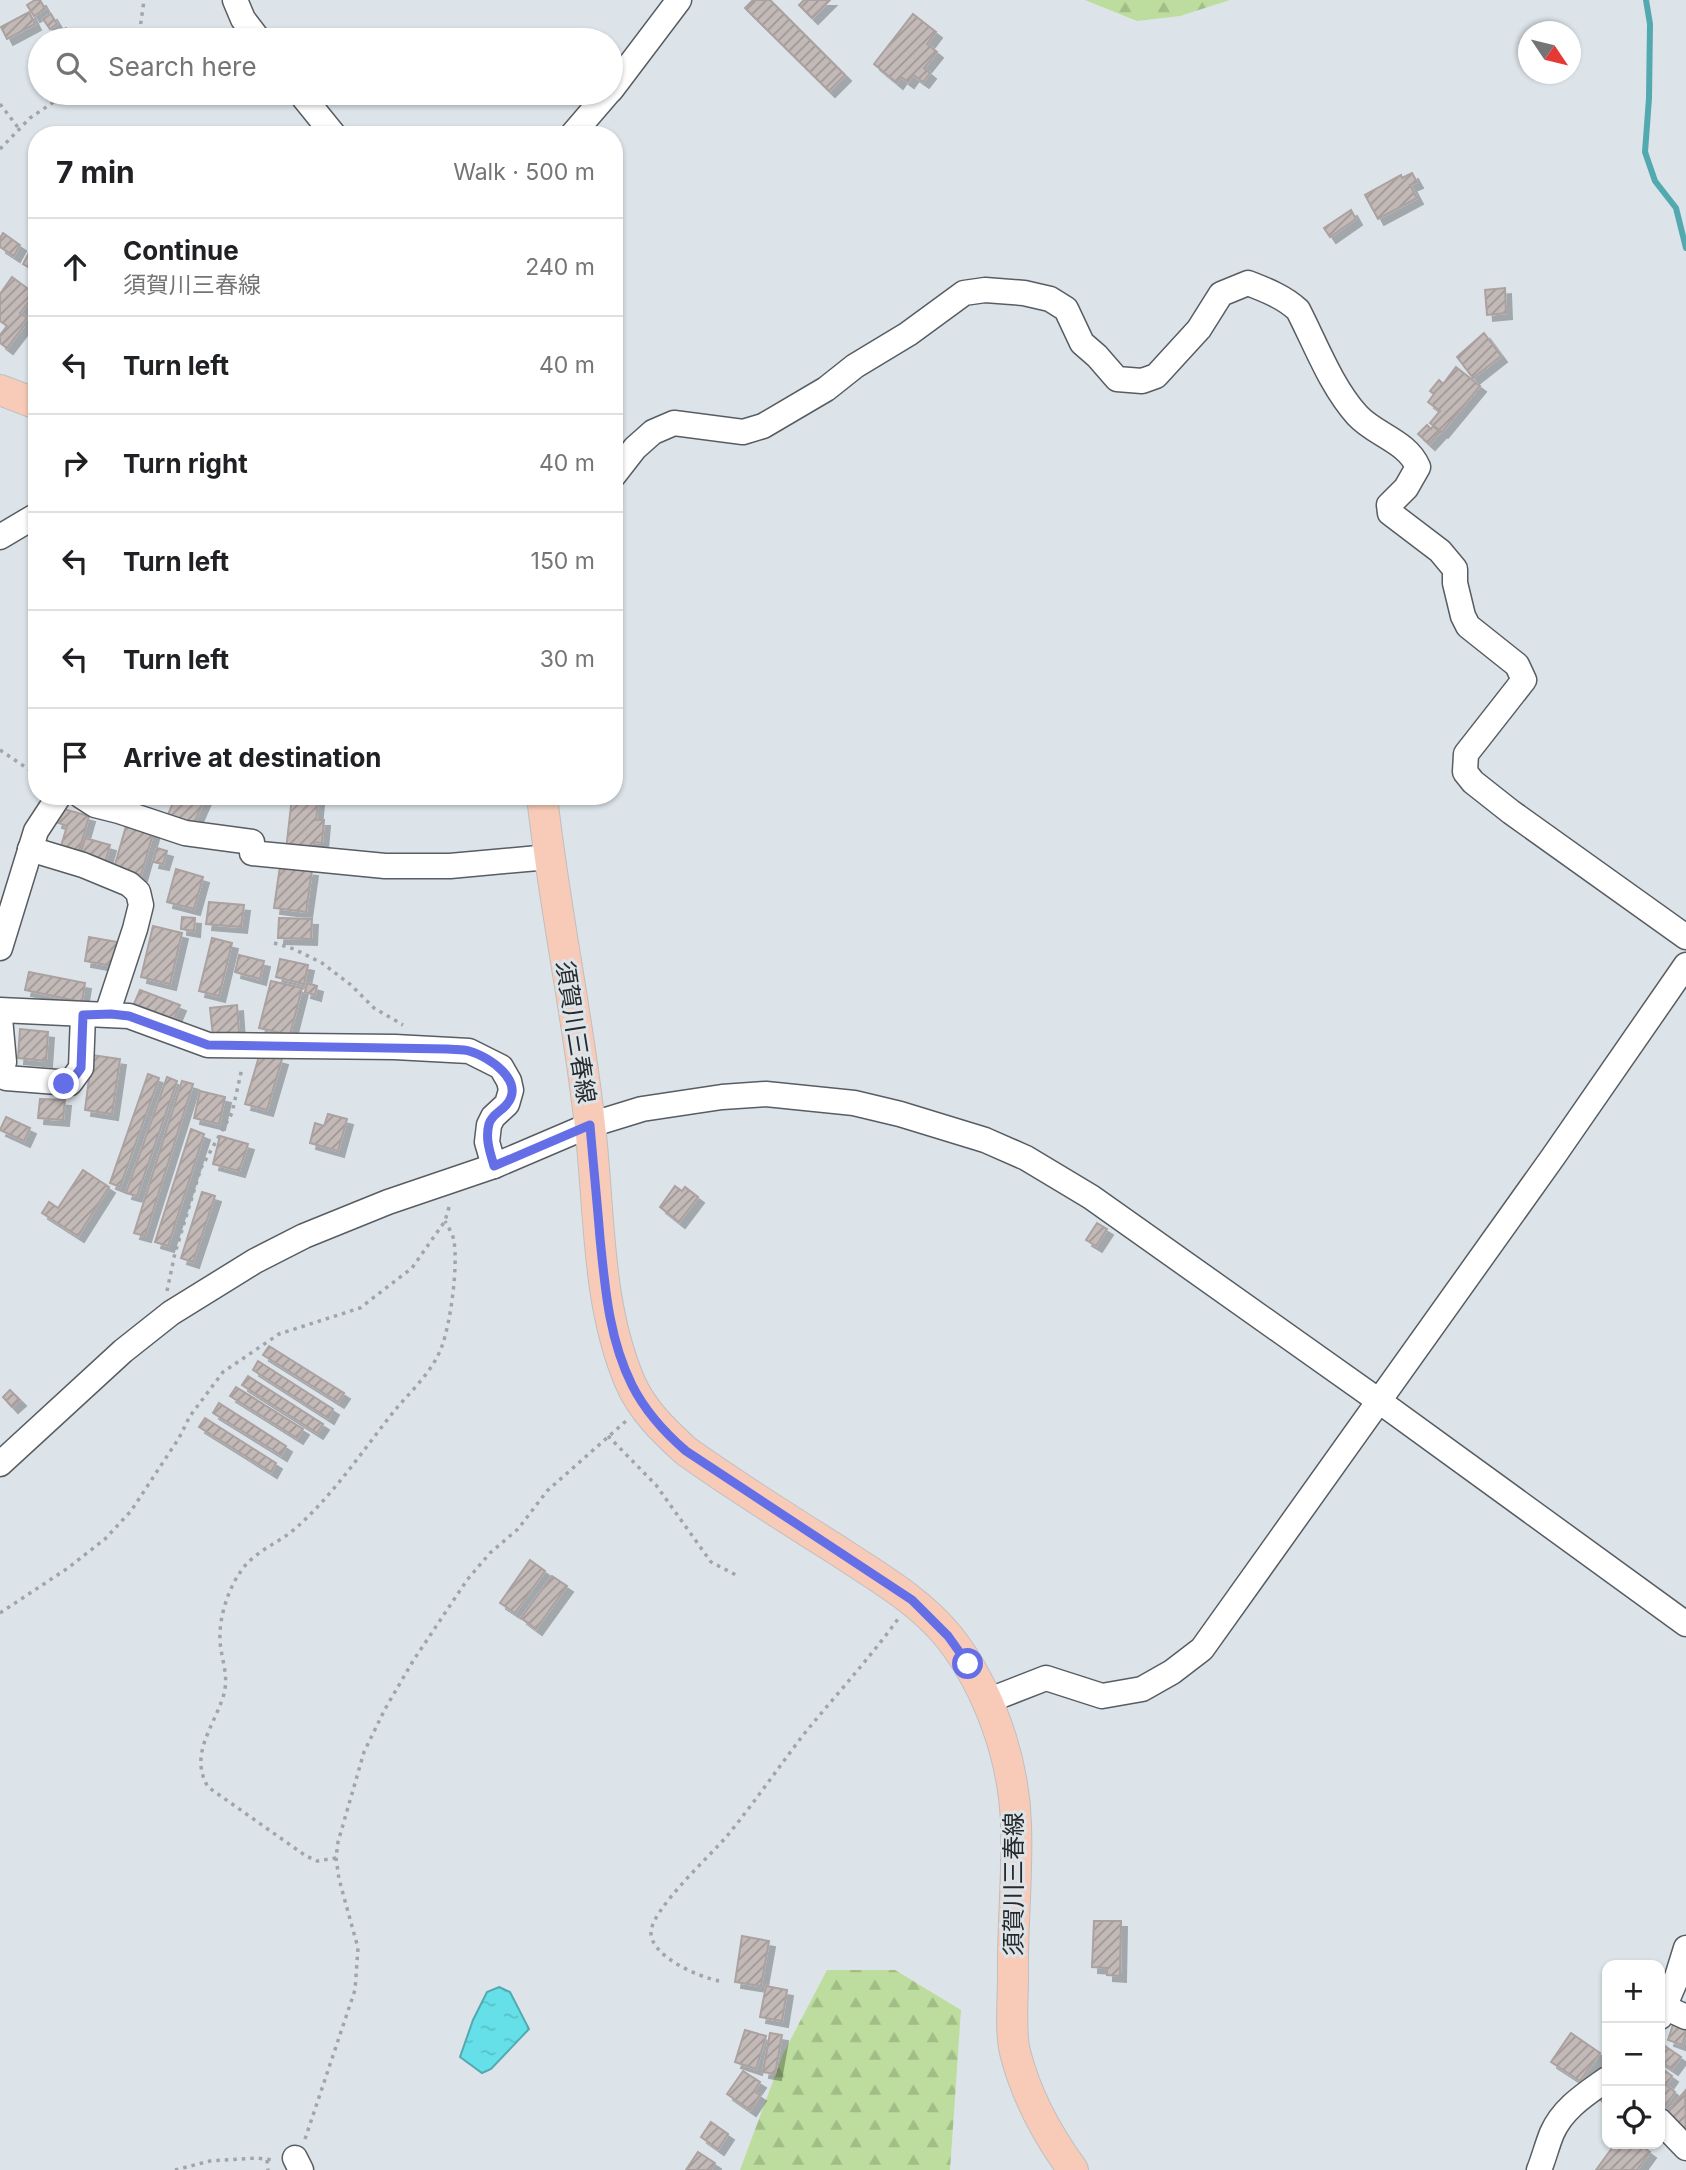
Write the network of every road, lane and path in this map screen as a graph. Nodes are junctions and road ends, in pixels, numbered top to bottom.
1 (144, 0) edge
2 (235, 0) edge
3 (679, 0) edge
4 (140, 28) edge
5 (250, 28) edge
6 (623, 74) edge
7 (0, 104) edge
8 (49, 105) edge
9 (310, 105) edge
10 (598, 105) edge
11 (327, 126) edge
12 (580, 126) edge
13 (20, 130) junction
14 (0, 149) edge
15 (0, 390) edge
16 (28, 401) edge
17 (623, 463) edge
18 (28, 520) edge
19 (0, 537) edge
20 (0, 750) edge
21 (28, 769) edge
22 (53, 805) edge
23 (95, 805) edge
24 (543, 805) edge
25 (30, 849) junction
26 (549, 857) junction
27 (1686, 937) edge
28 (274, 943) dead end
29 (0, 948) edge
30 (1686, 965) edge
31 (0, 1010) edge
32 (95, 1015) junction
33 (0, 1018) edge
34 (249, 1046) junction
35 (419, 1048) junction
36 (0, 1074) edge
37 (590, 1125) junction
38 (494, 1166) junction
39 (454, 1179) junction
40 (445, 1222) junction
41 (171, 1313) junction
42 (1379, 1401) junction
43 (644, 1406) junction
44 (608, 1436) junction
45 (0, 1464) edge
46 (738, 1576) dead end
47 (912, 1600) junction
48 (0, 1613) edge
49 (1686, 1624) edge
50 (987, 1701) junction
51 (336, 1858) junction
52 (1686, 1948) edge
53 (719, 1981) dead end
54 (1670, 2014) edge
55 (1602, 2082) edge
56 (1665, 2125) edge
57 (1686, 2148) edge
58 (267, 2160) junction
59 (298, 2164) edge
60 (1546, 2168) edge
61 (175, 2170) edge
62 (268, 2170) edge
63 (1073, 2170) edge

1 - 4 path
2 - 5 street
3 - 6 street
7 - 13 path
8 - 13 path
9 - 11 street
10 - 12 street
13 - 14 path
15 - 16 main road
17 - 27 street
18 - 19 street
20 - 21 path
22 - 25 street
23 - 26 street
24 - 26 main road, 須賀川三春線
25 - 29 street
25 - 32 street
26 - 37 main road, 須賀川三春線
28 - 35 path
30 - 42 street
31 - 32 street
32 - 34 street
32 - 36 street
33 - 36 street
34 - 35 street
34 - 41 path
35 - 38 street
37 - 38 street
37 - 42 street
37 - 43 main road, 須賀川三春線
38 - 39 street
39 - 40 path
39 - 41 street
40 - 48 path
40 - 51 path
41 - 45 street
42 - 49 street
42 - 50 street
43 - 44 path
43 - 47 main road, 須賀川三春線
44 - 46 path
44 - 51 path
47 - 50 main road, 須賀川三春線
47 - 53 path
50 - 63 main road, 須賀川三春線
51 - 59 path
52 - 54 street
55 - 60 street
56 - 57 street
58 - 59 path
58 - 61 path
58 - 62 path

